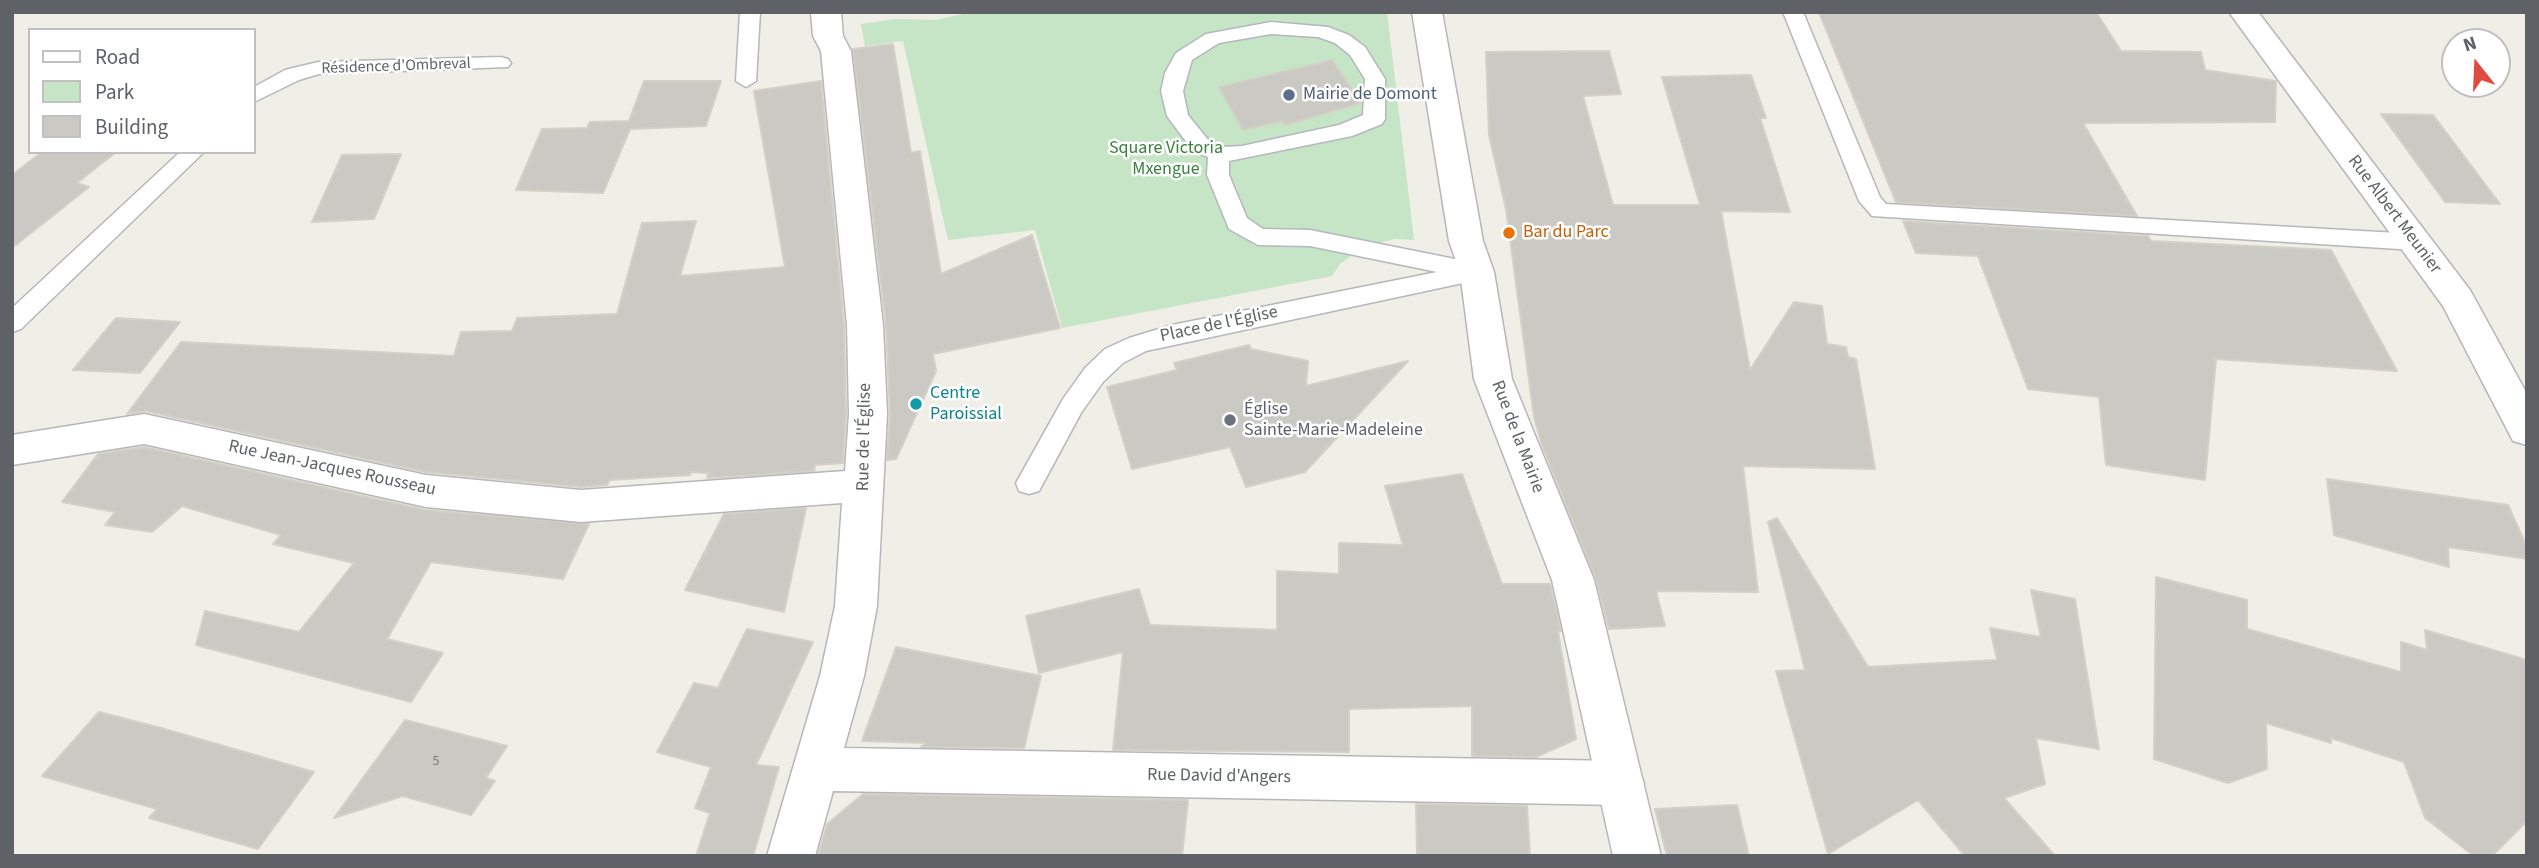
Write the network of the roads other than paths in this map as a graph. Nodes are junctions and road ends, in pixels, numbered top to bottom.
1 (750, 12) edge
2 (826, 12) edge
3 (1427, 12) edge
4 (1793, 12) edge
5 (2243, 12) edge
6 (1325, 22) edge
7 (502, 63) dead end
8 (746, 81) dead end
9 (256, 94) edge
10 (191, 154) edge
11 (1221, 154) junction
12 (2415, 242) junction
13 (1477, 272) junction
14 (12, 323) edge
15 (2527, 430) edge
16 (12, 450) edge
17 (1030, 483) dead end
18 (864, 486) junction
19 (817, 769) junction
20 (1621, 783) junction
21 (791, 856) edge
22 (1637, 856) edge

1 - 8 lane
2 - 18 street, Rue de l'Église
3 - 13 street, Rue de la Mairie
4 - 12 lane
5 - 12 street, Rue Albert Meunier
6 - 11 lane
6 - 11 lane
7 - 9 lane, Résidence d'Ombreval
10 - 14 lane
11 - 13 lane
12 - 15 street, Rue Albert Meunier
13 - 17 lane, Place de l'Église
13 - 20 street, Rue de la Mairie
16 - 18 street, Rue Jean-Jacques Rousseau
18 - 19 street, Rue de l'Église
19 - 20 street, Rue David d'Angers
19 - 21 street, Rue de l'Église
20 - 22 street, Rue de la Mairie

